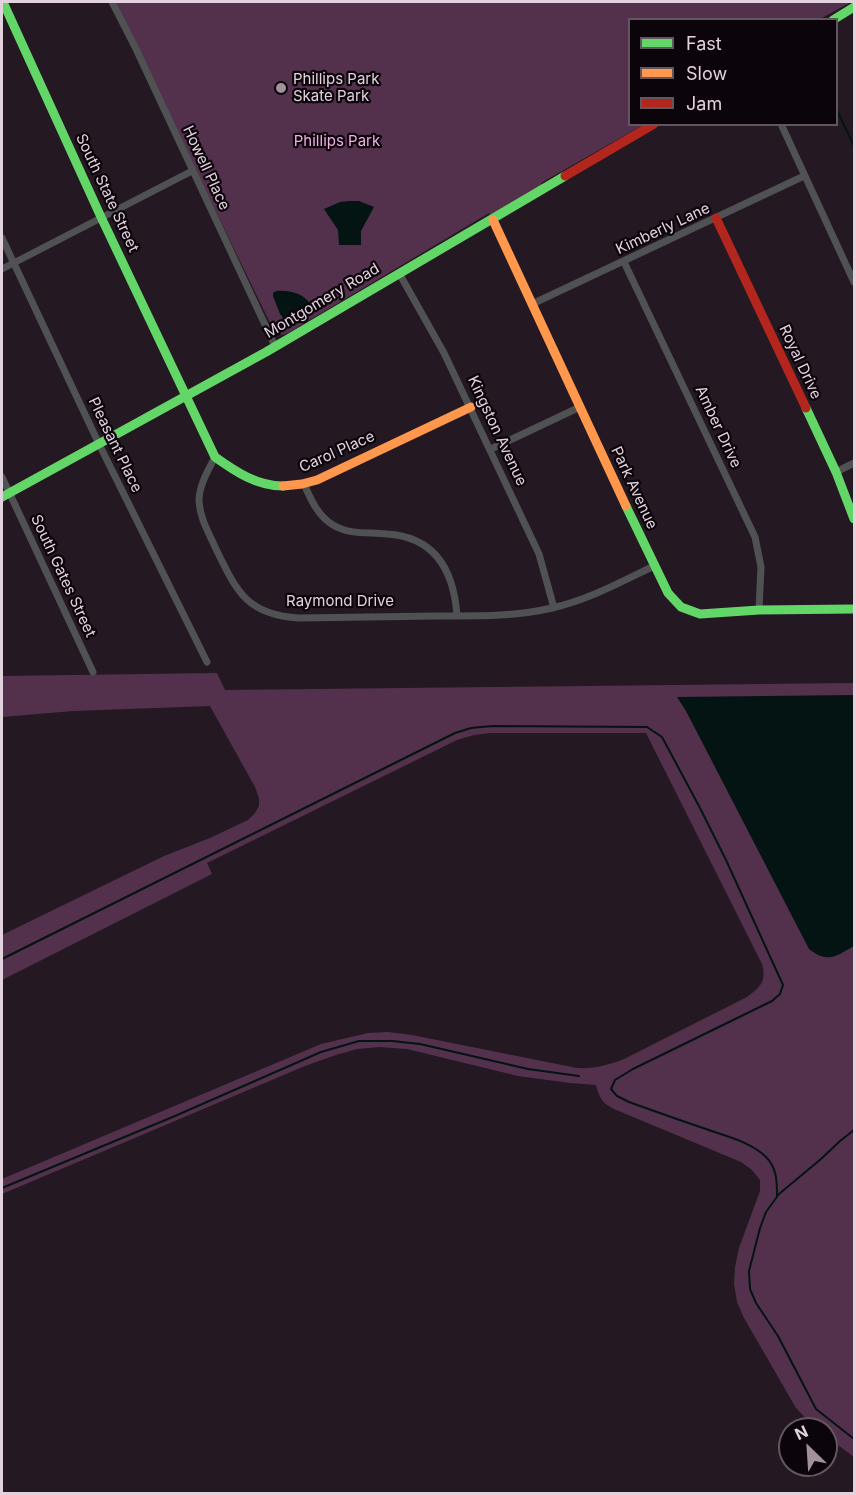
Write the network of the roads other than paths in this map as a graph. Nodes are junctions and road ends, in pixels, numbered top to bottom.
1 (3, 2) edge
2 (112, 2) edge
3 (855, 7) edge
4 (836, 18) edge
5 (651, 126) edge
6 (782, 126) edge
7 (192, 171) junction
8 (804, 176) junction
9 (101, 217) junction
10 (493, 219) junction
11 (716, 219) junction
12 (2, 238) edge
13 (624, 262) junction
14 (13, 263) junction
15 (2, 269) edge
16 (399, 273) junction
17 (855, 282) edge
18 (532, 304) junction
19 (275, 346) junction
20 (186, 396) junction
21 (471, 407) junction
22 (580, 407) junction
23 (98, 442) junction
24 (491, 449) junction
25 (215, 457) junction
26 (855, 464) edge
27 (836, 472) junction
28 (2, 477) edge
29 (304, 484) junction
30 (5, 495) edge
31 (855, 519) edge
32 (654, 566) junction
33 (554, 608) junction
34 (855, 609) edge
35 (759, 610) junction
36 (457, 616) junction
37 (207, 662) dead end
38 (93, 672) dead end

1 - 9 street, South State Street
2 - 7 street, Howell Place
3 - 4 street
5 - 10 street, Montgomery Road
6 - 8 street
7 - 9 street
7 - 19 street, Howell Place
8 - 11 street, Kimberly Lane
8 - 17 street
9 - 14 street
9 - 20 street, South State Street
10 - 16 street, Montgomery Road
10 - 18 street, Park Avenue
11 - 13 street, Kimberly Lane
11 - 27 street, Royal Drive
12 - 14 street, Pleasant Place
13 - 18 street, Kimberly Lane
13 - 35 street, Amber Drive
14 - 15 street
14 - 23 street, Pleasant Place
16 - 19 street, Montgomery Road
16 - 21 street, Kingston Avenue
18 - 22 street, Park Avenue
19 - 20 street, Montgomery Road
20 - 23 street, Montgomery Road
20 - 25 street
21 - 24 street, Kingston Avenue
21 - 29 street, Carol Place
22 - 24 street
22 - 32 street, Park Avenue
23 - 30 street, Montgomery Road
23 - 37 street, Pleasant Place
24 - 33 street, Kingston Avenue
25 - 29 street, Carol Place
25 - 36 street, Raymond Drive
26 - 27 street
27 - 31 street, Royal Drive
28 - 30 street, South Gates Street
29 - 36 street
30 - 38 street, South Gates Street
32 - 33 street, Raymond Drive
32 - 35 street, Park Avenue
33 - 36 street, Raymond Drive
34 - 35 street, Park Avenue

